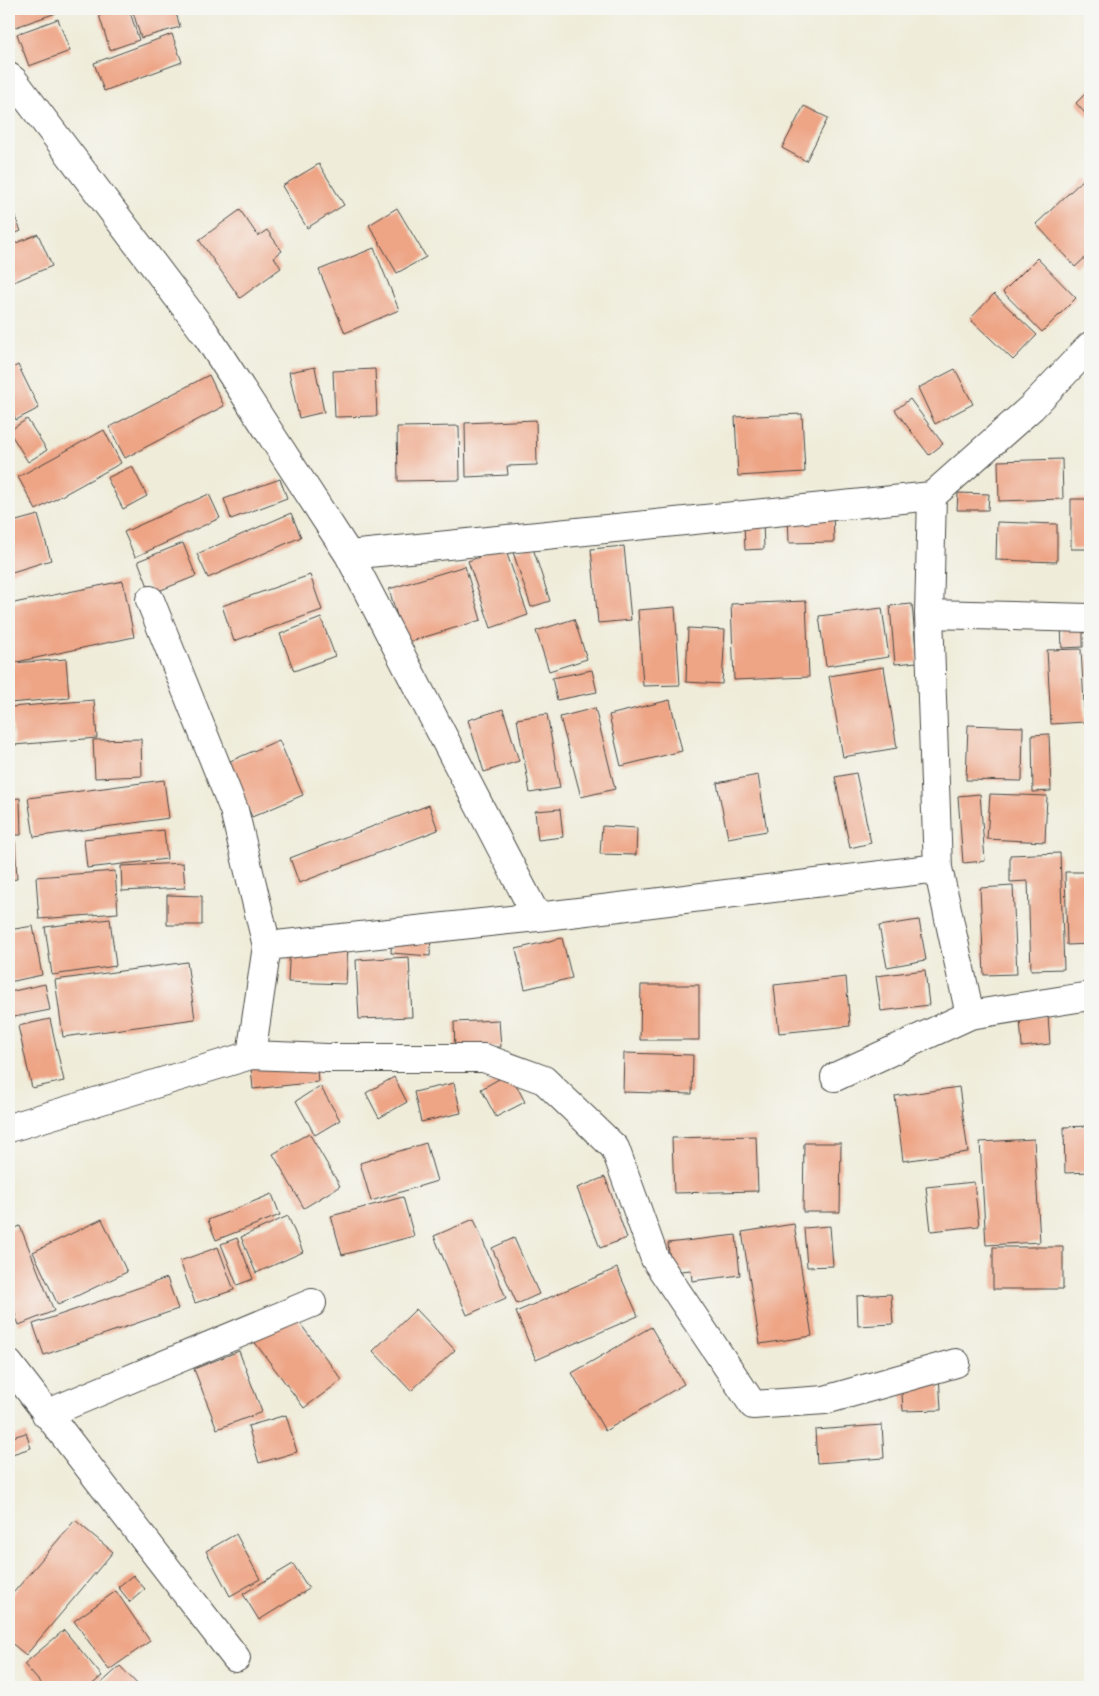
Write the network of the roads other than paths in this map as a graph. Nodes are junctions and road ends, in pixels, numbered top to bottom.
1 (9, 77) edge
2 (1090, 346) edge
3 (932, 496) junction
4 (349, 555) junction
5 (150, 600) dead end
6 (929, 614) junction
7 (1090, 618) edge
8 (938, 868) junction
9 (536, 917) junction
10 (267, 946) junction
11 (1090, 996) edge
12 (970, 1015) junction
13 (251, 1055) junction
14 (835, 1077) dead end
15 (9, 1128) edge
16 (312, 1303) dead end
17 (956, 1363) dead end
18 (9, 1364) edge
19 (46, 1414) junction
20 (236, 1658) dead end

1 - 4 street
2 - 3 street
3 - 4 street
3 - 6 street
4 - 9 street
5 - 10 street
6 - 7 street
6 - 8 street
8 - 9 street
8 - 12 street
9 - 10 street
10 - 13 street
11 - 12 street
12 - 14 street
13 - 15 street
13 - 17 street
16 - 19 street
18 - 19 street
19 - 20 street

